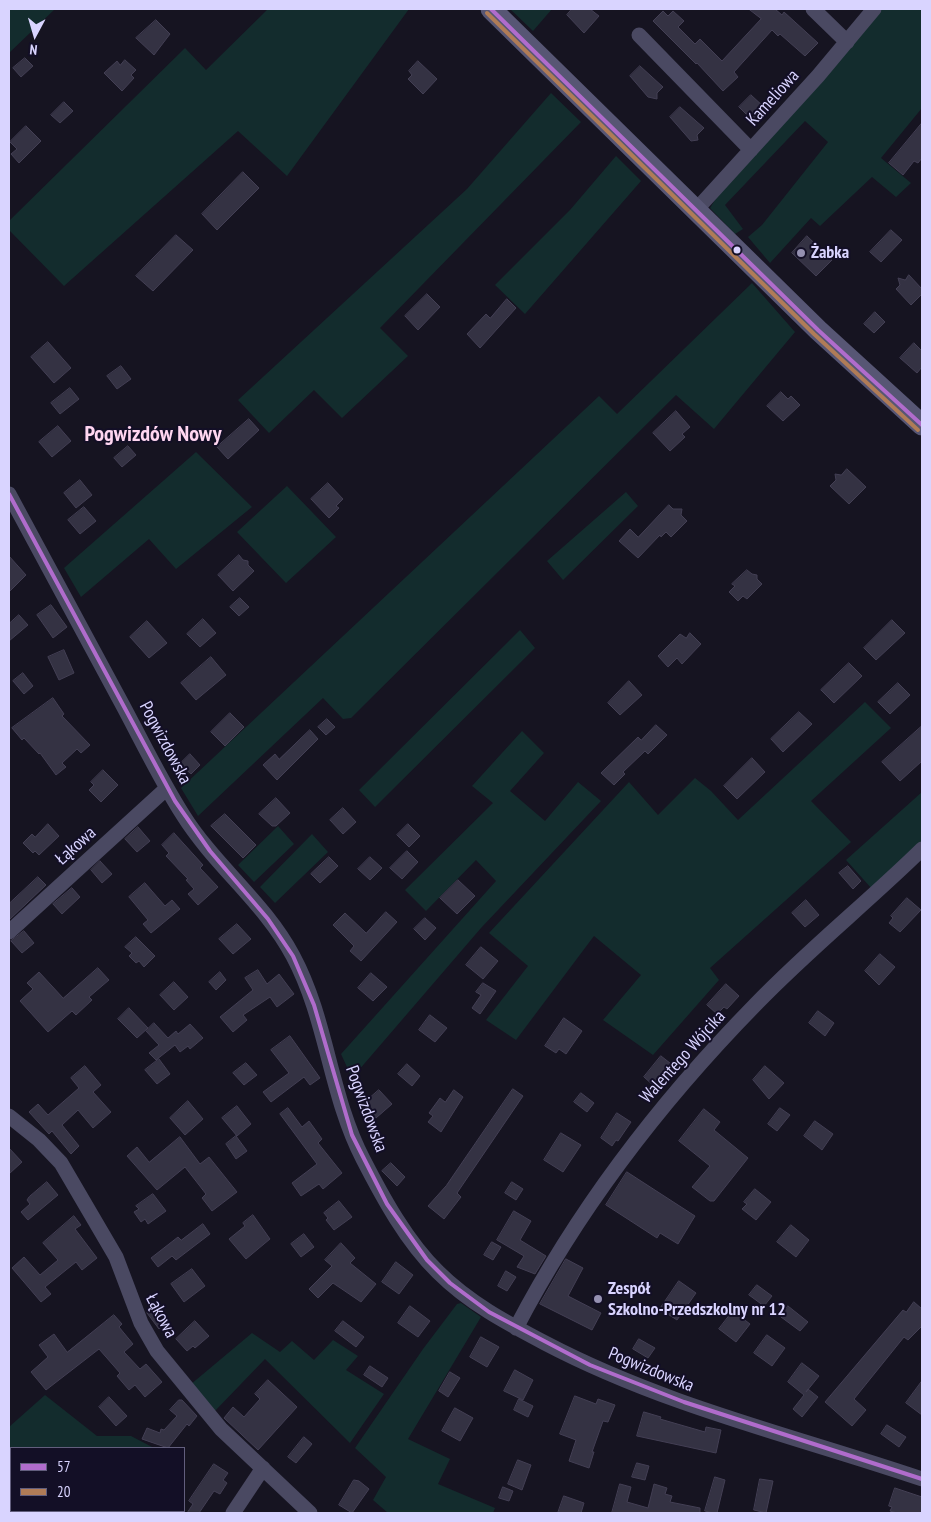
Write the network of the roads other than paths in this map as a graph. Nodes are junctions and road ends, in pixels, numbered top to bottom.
1 (491, 9) edge
2 (813, 9) edge
3 (874, 9) edge
4 (639, 35) dead end
5 (847, 42) junction
6 (752, 150) junction
7 (696, 210) junction
8 (922, 425) edge
9 (9, 494) edge
10 (167, 788) junction
11 (922, 849) edge
12 (9, 932) edge
13 (9, 1116) edge
14 (516, 1328) junction
15 (263, 1468) junction
16 (922, 1479) edge
17 (233, 1513) edge
18 (310, 1513) edge

1 - 7 street
2 - 5 street
3 - 5 street, Kameliowa
4 - 6 street
5 - 6 street, Kameliowa
6 - 7 street, Kameliowa
7 - 8 street
9 - 10 street, Pogwizdowska
10 - 12 street, Łąkowa
10 - 14 street, Pogwizdowska
11 - 14 street, Walentego Wójcika
13 - 15 street, Łąkowa
14 - 16 street, Pogwizdowska
15 - 17 street
15 - 18 street, Łąkowa

